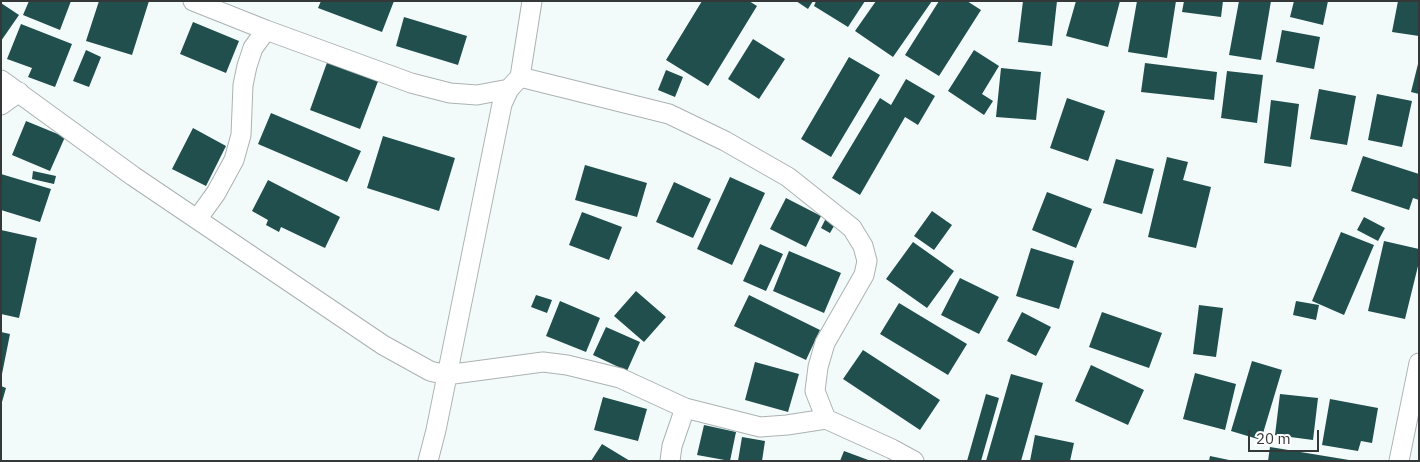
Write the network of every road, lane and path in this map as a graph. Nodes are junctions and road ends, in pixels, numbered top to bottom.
1 (193, 1) edge
2 (532, 1) edge
3 (266, 30) junction
4 (1, 80) edge
5 (515, 83) junction
6 (19, 92) junction
7 (1, 106) edge
8 (198, 218) junction
9 (1419, 363) edge
10 (446, 375) junction
11 (685, 408) junction
12 (826, 419) junction
13 (428, 461) edge
14 (670, 461) edge
15 (914, 461) edge
16 (1399, 461) edge

1 - 3 street
2 - 5 street
3 - 5 street
3 - 8 street
4 - 6 street
5 - 10 street
5 - 12 street
6 - 7 street
6 - 8 street
8 - 10 street
9 - 16 street
10 - 11 street
10 - 13 street
11 - 12 street
11 - 14 street
12 - 15 street

